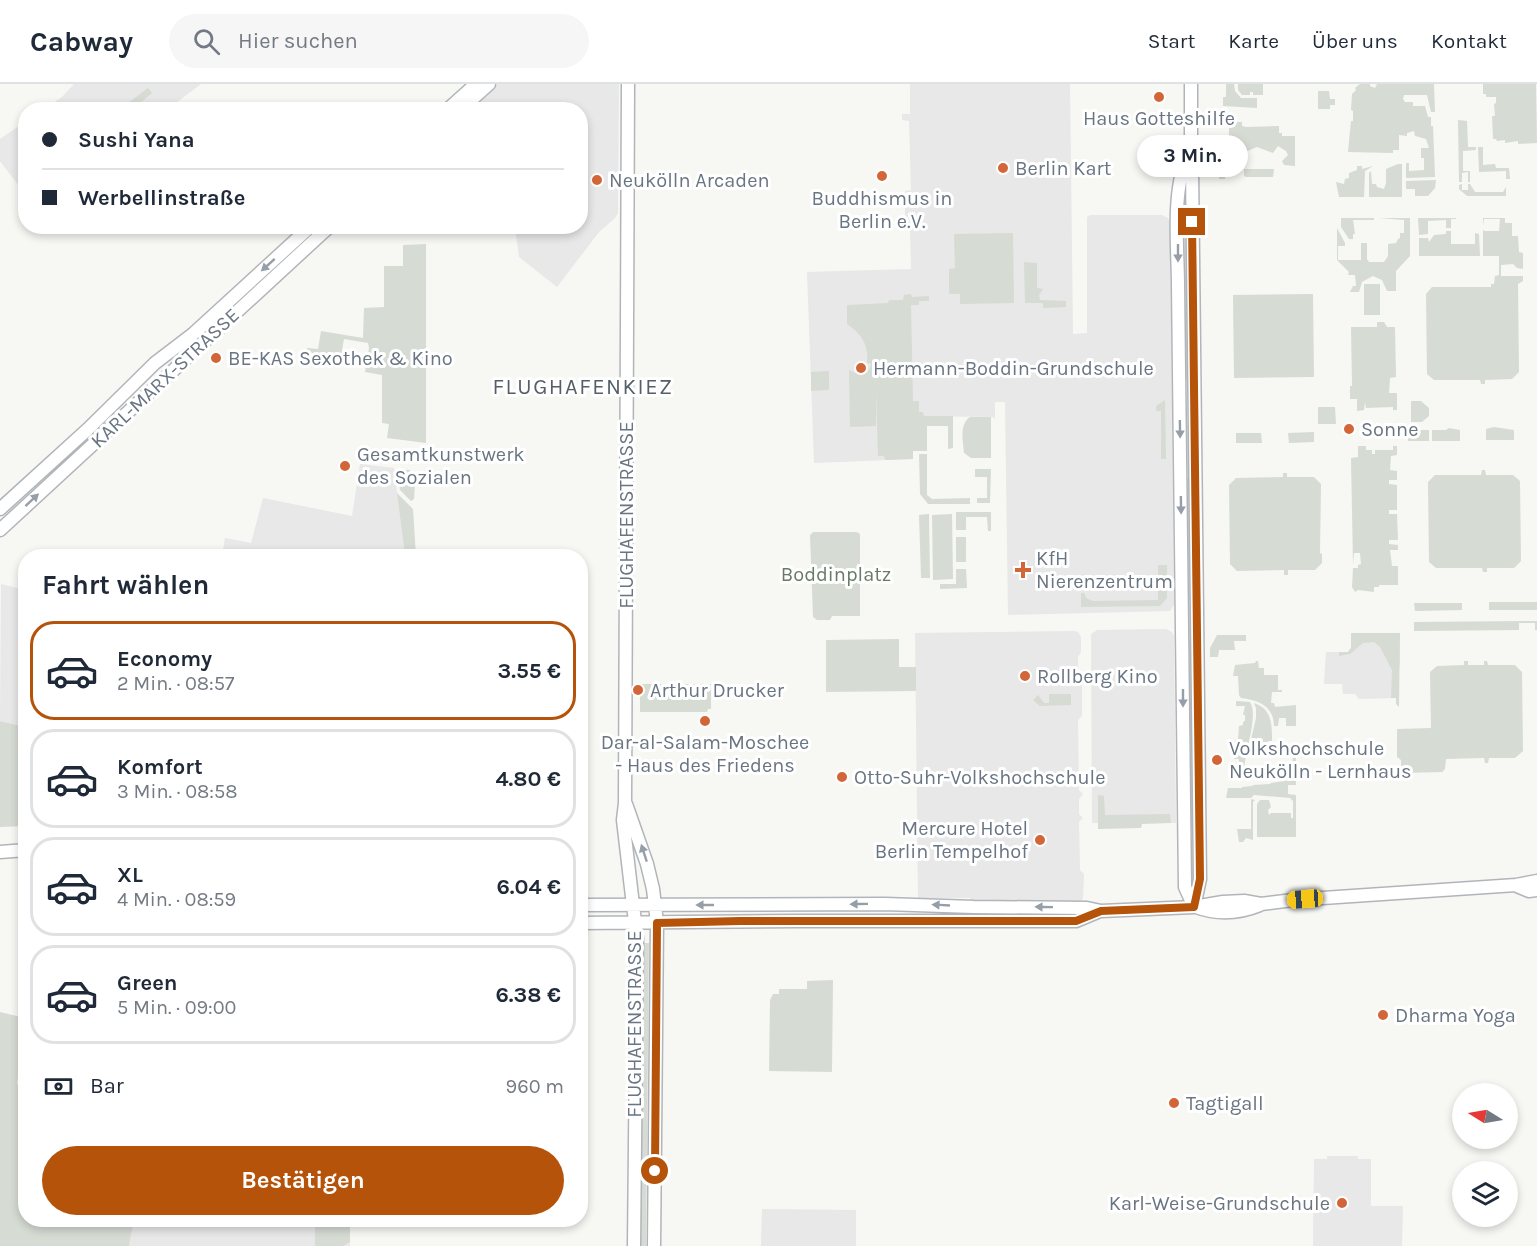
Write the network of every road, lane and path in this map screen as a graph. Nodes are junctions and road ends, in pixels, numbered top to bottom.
1 (476, 84) edge
2 (489, 84) edge
3 (628, 84) edge
4 (1191, 84) edge
5 (456, 102) edge
6 (469, 102) edge
7 (1189, 157) junction
8 (1178, 209) junction
9 (1192, 209) junction
10 (302, 234) edge
11 (321, 234) edge
12 (1179, 390) junction
13 (1194, 390) junction
14 (1180, 467) junction
15 (1195, 467) junction
16 (0, 509) edge
17 (0, 530) edge
18 (1182, 620) junction
19 (1197, 622) junction
20 (625, 803) junction
21 (1184, 834) junction
22 (1199, 834) junction
23 (18, 851) edge
24 (0, 852) edge
25 (1537, 881) edge
26 (1516, 885) junction
27 (1537, 890) edge
28 (588, 905) edge
29 (632, 905) junction
30 (656, 905) junction
31 (1194, 907) junction
32 (1101, 911) junction
33 (588, 923) edge
34 (657, 923) junction
35 (635, 924) junction
36 (634, 1246) edge
37 (654, 1246) edge

1 - 5 main road
2 - 6 main road
3 - 20 main road, FLUGHAFENSTRASSE
4 - 7 main road
7 - 8 main road
7 - 9 main road
8 - 9 main road
8 -> 12 main road
9 - 13 main road
10 -> 16 main road, KARL-MARX-STRASSE
17 -> 11 main road, KARL-MARX-STRASSE
12 - 13 main road
12 -> 14 main road
13 - 15 main road
14 - 15 main road
14 -> 18 main road
15 - 19 main road
18 - 19 main road
18 -> 21 main road
19 - 22 main road
20 - 29 main road, FLUGHAFENSTRASSE
30 -> 20 main road, FLUGHAFENSTRASSE
21 - 22 main road
21 - 31 main road
22 - 31 main road
23 - 24 main road
25 - 26 main road
26 - 27 main road
26 - 31 main road
28 - 29 main road
29 - 30 main road
29 - 35 main road, FLUGHAFENSTRASSE
32 -> 30 main road
30 - 34 main road, FLUGHAFENSTRASSE
31 - 32 main road
32 - 34 main road
33 - 35 main road
34 - 35 main road
34 - 37 main road, FLUGHAFENSTRASSE
35 - 36 main road, FLUGHAFENSTRASSE

